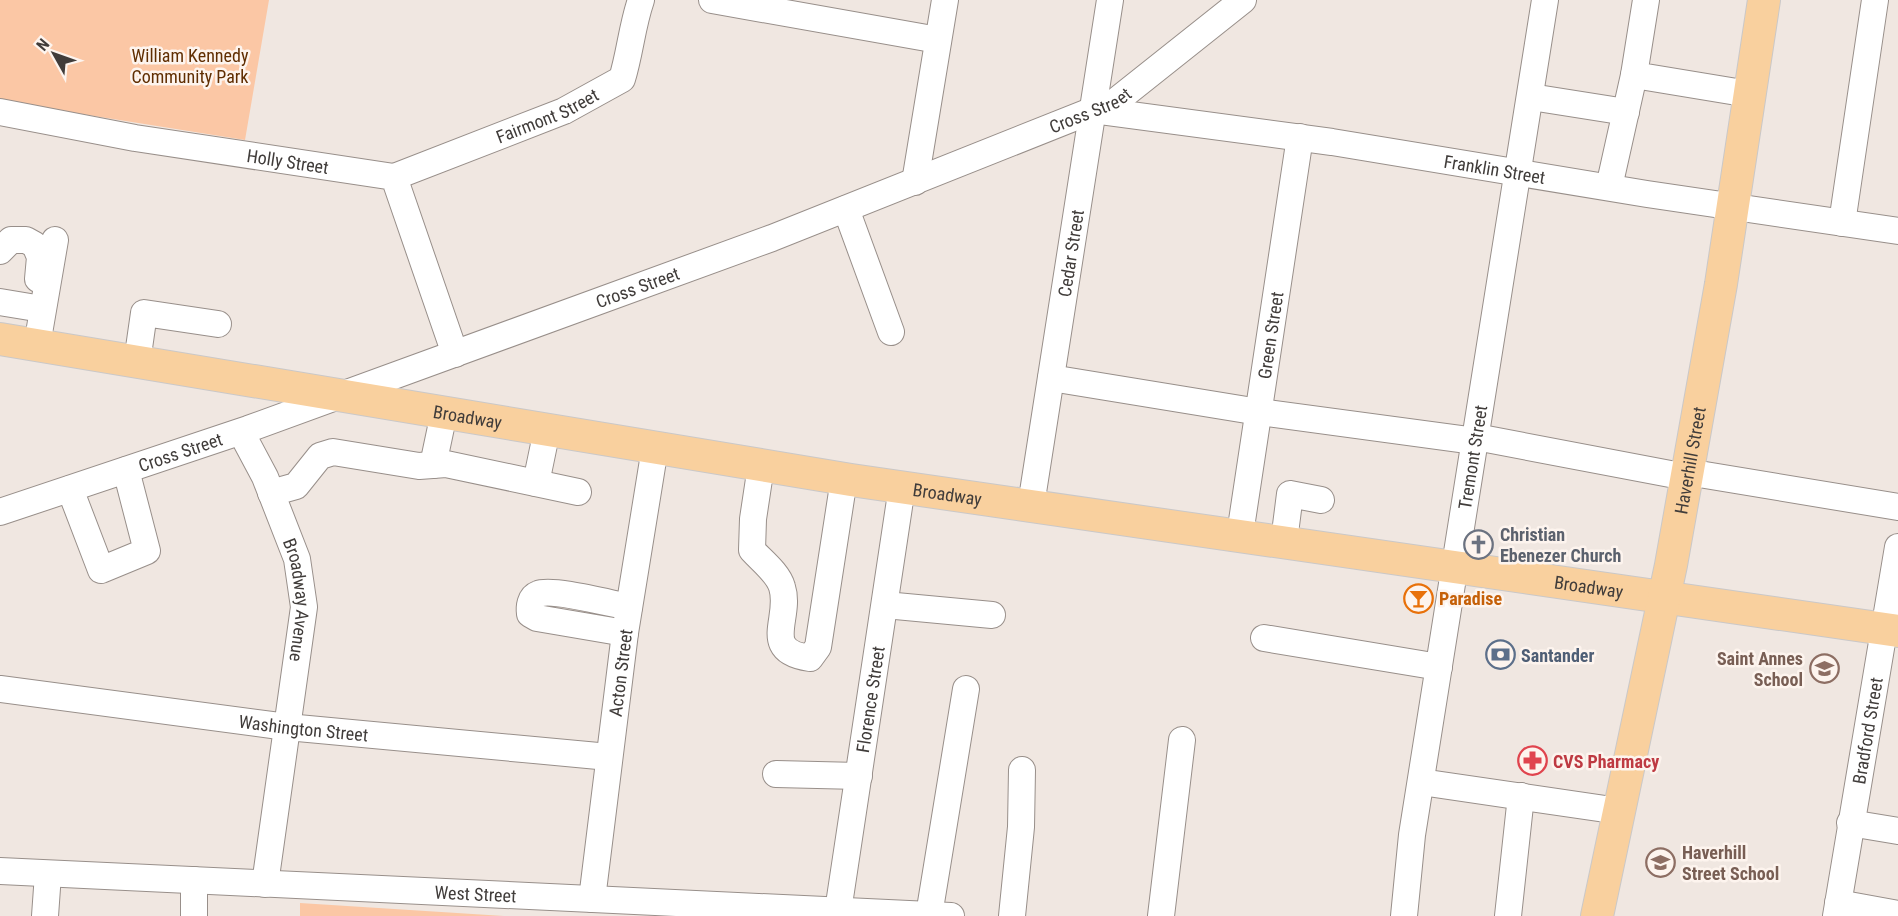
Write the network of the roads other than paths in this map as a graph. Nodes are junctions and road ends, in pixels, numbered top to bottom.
1 (641, 0) edge
2 (712, 0) edge
3 (945, 0) edge
4 (1110, 0) edge
5 (1243, 0) edge
6 (1545, 0) edge
7 (1646, 0) edge
8 (1764, 0) edge
9 (1875, 0) edge
10 (782, 6) edge
11 (938, 40) junction
12 (1634, 75) junction
13 (1749, 94) junction
14 (1531, 97) junction
15 (1093, 110) junction
16 (0, 112) edge
17 (1626, 112) junction
18 (1300, 138) junction
19 (1518, 172) junction
20 (394, 177) junction
21 (915, 182) junction
22 (1609, 187) junction
23 (1732, 206) junction
24 (846, 209) junction
25 (1842, 223) junction
26 (1898, 231) edge
27 (55, 240) dead end
28 (0, 251) edge
29 (0, 302) edge
30 (42, 306) junction
31 (218, 324) dead end
32 (891, 332) dead end
33 (0, 339) edge
34 (37, 345) junction
35 (455, 354) junction
36 (137, 362) junction
37 (1051, 378) junction
38 (339, 396) junction
39 (1259, 412) junction
40 (444, 413) junction
41 (547, 430) junction
42 (240, 432) junction
43 (1476, 439) junction
44 (655, 448) junction
45 (433, 465) junction
46 (761, 465) junction
47 (126, 470) junction
48 (1687, 474) junction
49 (844, 479) junction
50 (536, 483) junction
51 (902, 488) junction
52 (70, 489) junction
53 (578, 492) dead end
54 (271, 493) junction
55 (1321, 500) dead end
56 (1031, 505) junction
57 (1898, 507) edge
58 (0, 512) edge
59 (1240, 534) junction
60 (1284, 540) junction
61 (1897, 564) edge
62 (1455, 565) junction
63 (1664, 595) junction
64 (885, 605) junction
65 (629, 607) junction
66 (992, 615) dead end
67 (1891, 630) edge
68 (625, 633) junction
69 (1264, 638) dead end
70 (1439, 667) junction
71 (966, 689) dead end
72 (0, 690) edge
73 (287, 727) junction
74 (1182, 740) dead end
75 (609, 757) junction
76 (1022, 770) dead end
77 (776, 774) dead end
78 (859, 776) junction
79 (1421, 782) junction
80 (1521, 796) junction
81 (1619, 811) junction
82 (1850, 823) junction
83 (1898, 831) edge
84 (0, 872) edge
85 (48, 874) junction
86 (194, 880) junction
87 (266, 884) junction
88 (592, 899) junction
89 (539, 907) edge
90 (1837, 909) edge
91 (838, 911) junction
92 (1898, 914) edge
93 (45, 916) edge
94 (194, 916) edge
95 (940, 916) edge
96 (1012, 916) edge
97 (1161, 916) edge
98 (1404, 916) edge
99 (1508, 916) edge
100 (1597, 916) edge

1 - 20 street, Fairmont Street
2 - 10 street
3 - 11 street
4 - 15 street, Cedar Street
5 - 15 street, Cross Street
6 - 14 street, Tremont Street
7 - 12 street
8 - 13 main road, Haverhill Street
9 - 25 street
10 - 11 street
11 - 21 street
12 - 13 street
12 - 17 street
13 - 23 main road, Haverhill Street
14 - 17 street
14 - 19 street, Tremont Street
15 - 18 street, Franklin Street
15 - 21 street, Cross Street
15 - 37 street, Cedar Street
16 - 20 street, Holly Street
17 - 22 street
18 - 19 street, Franklin Street
18 - 39 street, Green Street
19 - 22 street, Franklin Street
19 - 43 street, Tremont Street
20 - 35 street
21 - 24 street, Cross Street
22 - 23 street, Franklin Street
23 - 25 street, Franklin Street
23 - 48 main road, Haverhill Street
24 - 32 street
24 - 35 street, Cross Street
25 - 26 street, Franklin Street
27 - 30 street
28 - 30 street
29 - 30 street
30 - 34 street
31 - 36 street
33 - 34 main road, Broadway
34 - 36 main road, Broadway
35 - 38 street, Cross Street
36 - 38 main road, Broadway
37 - 39 street
37 - 56 street, Cedar Street
38 - 40 main road, Broadway
38 - 42 street, Cross Street
39 - 43 street
39 - 59 street, Green Street
40 - 41 main road, Broadway
40 - 45 street
41 - 44 main road, Broadway
41 - 50 street
42 - 47 street, Cross Street
42 - 54 street, Broadway Avenue
43 - 48 street
43 - 62 street, Tremont Street
44 - 46 main road, Broadway
44 - 65 street, Acton Street
45 - 50 street
45 - 54 street
46 - 49 main road, Broadway
46 - 49 street
47 - 52 street, Cross Street
47 - 52 street
48 - 57 street
48 - 63 main road, Haverhill Street
49 - 51 main road, Broadway
50 - 53 street
51 - 56 main road, Broadway
51 - 64 street, Florence Street
52 - 58 street, Cross Street
54 - 73 street, Broadway Avenue
55 - 60 street
56 - 59 main road, Broadway
59 - 60 main road, Broadway
60 - 62 main road, Broadway
61 - 67 street, Bradford Street
62 - 63 main road, Broadway
62 - 70 street, Tremont Street
63 - 67 main road, Broadway
63 - 81 main road, Haverhill Street
64 - 66 street
64 - 78 street, Florence Street
65 - 68 street, Acton Street
65 - 68 street
67 - 82 street, Bradford Street
68 - 75 street, Acton Street
69 - 70 street
70 - 79 street, Tremont Street
71 - 95 street
72 - 73 street, Washington Street
73 - 75 street, Washington Street
73 - 87 street, Broadway Avenue
74 - 97 street
75 - 88 street, Acton Street
76 - 96 street
77 - 78 street
78 - 91 street, Florence Street
79 - 80 street
79 - 98 street, Tremont Street
80 - 81 street
80 - 99 street
81 - 100 main road, Haverhill Street
82 - 83 street
82 - 90 street, Bradford Street
84 - 85 street, West Street
85 - 86 street, West Street
85 - 93 street
86 - 87 street, West Street
86 - 94 street
87 - 89 street, West Street
88 - 89 street, West Street
88 - 91 street, West Street
90 - 92 street
91 - 95 street, West Street

